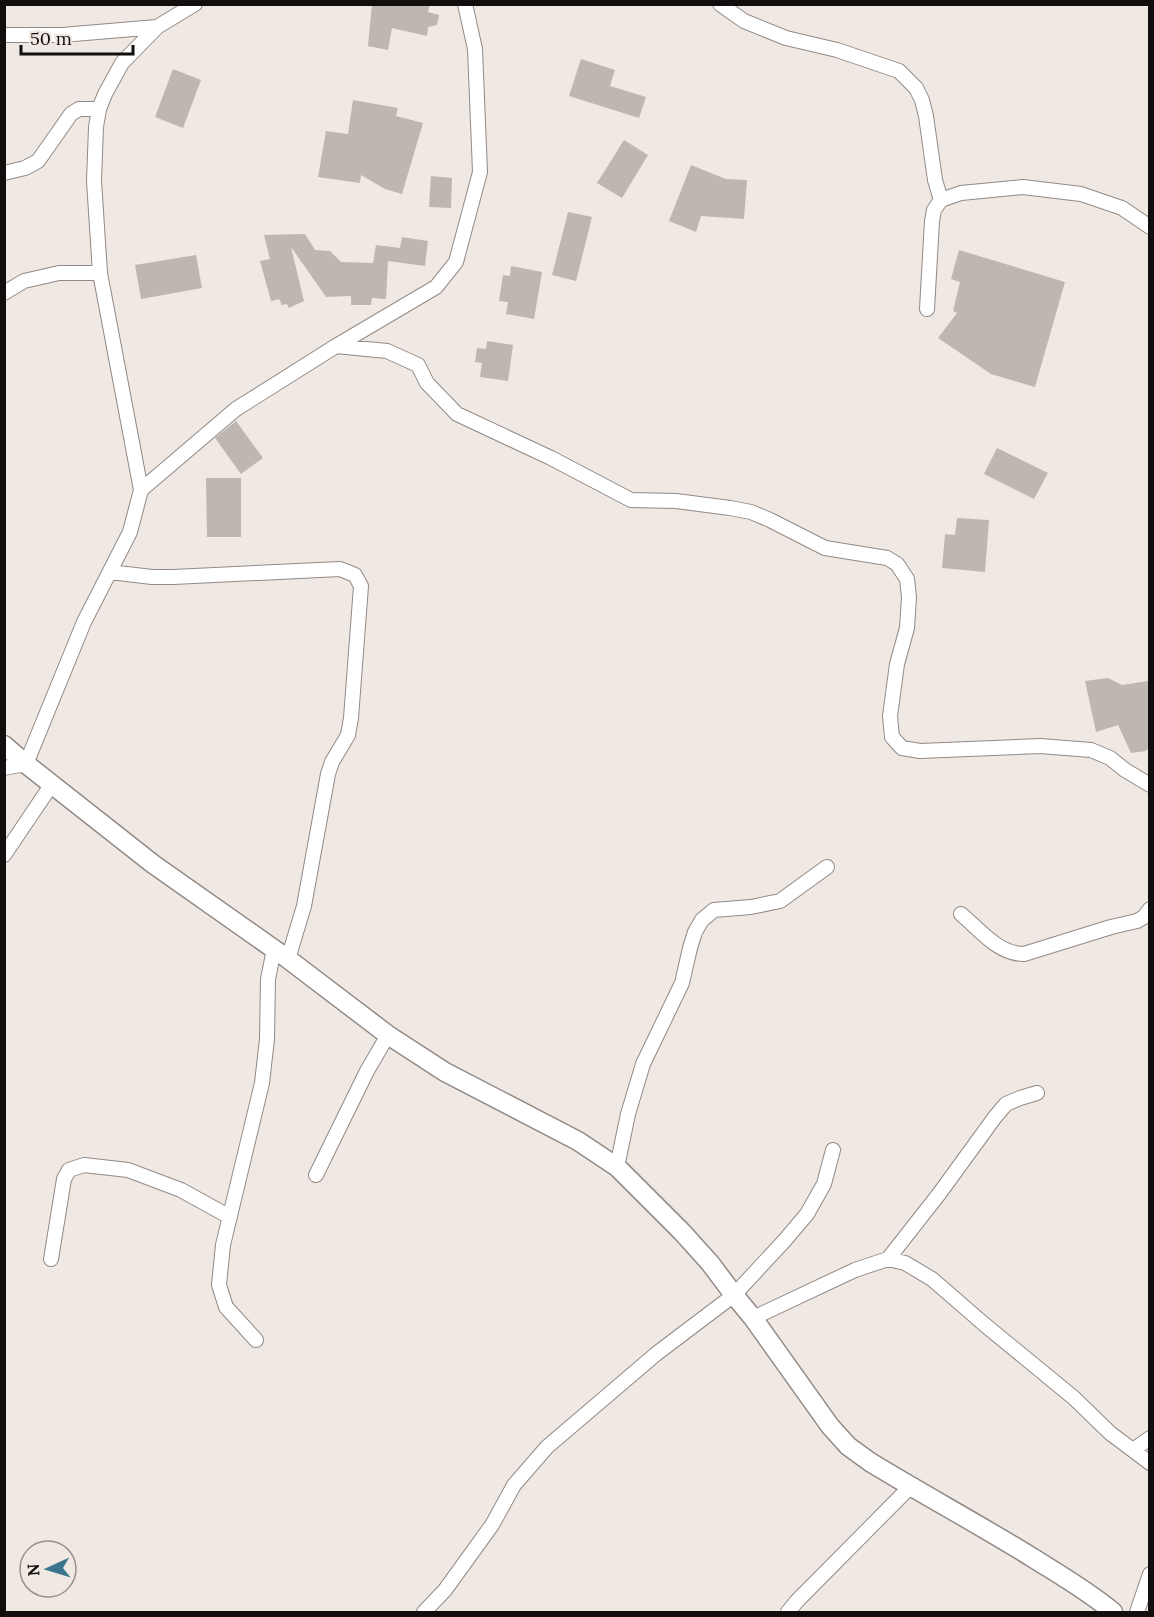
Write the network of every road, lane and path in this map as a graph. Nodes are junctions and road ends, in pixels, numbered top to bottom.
1 (195, 4) edge
2 (465, 4) edge
3 (720, 4) edge
4 (157, 27) junction
5 (4, 35) edge
6 (99, 109) junction
7 (4, 173) edge
8 (941, 200) junction
9 (1149, 227) edge
10 (100, 273) junction
11 (4, 293) edge
12 (927, 309) dead end
13 (336, 346) junction
14 (141, 490) junction
15 (110, 572) junction
16 (4, 745) edge
17 (26, 764) junction
18 (4, 768) edge
19 (52, 784) junction
20 (1149, 785) edge
21 (4, 855) edge
22 (827, 867) dead end
23 (1149, 909) edge
24 (961, 914) dead end
25 (281, 954) junction
26 (388, 1035) junction
27 (1037, 1093) dead end
28 (833, 1150) dead end
29 (617, 1167) junction
30 (316, 1175) dead end
31 (230, 1217) junction
32 (51, 1259) dead end
33 (888, 1259) junction
34 (734, 1295) junction
35 (753, 1318) junction
36 (255, 1340) dead end
37 (1149, 1438) edge
38 (1133, 1450) junction
39 (1149, 1463) edge
40 (910, 1486) junction
41 (1149, 1574) edge
42 (424, 1612) edge
43 (788, 1612) edge
44 (1113, 1612) edge
45 (1137, 1612) edge

1 - 4 street
2 - 13 street
3 - 8 street
4 - 5 street
4 - 6 street
6 - 7 street
6 - 10 street
8 - 9 street
8 - 12 street
10 - 11 street
10 - 14 street
13 - 14 street
13 - 20 street
14 - 15 street
15 - 17 street
15 - 25 street
16 - 17 street
17 - 18 street
17 - 19 street
19 - 21 street
19 - 25 street
22 - 29 street
23 - 24 street
25 - 26 street
25 - 31 street
26 - 29 street
26 - 30 street
27 - 33 street
28 - 34 street
29 - 34 street
31 - 32 street
31 - 36 street
33 - 35 street
33 - 38 street
34 - 35 street
34 - 42 street
35 - 40 street
37 - 38 street
38 - 39 street
40 - 43 street
40 - 44 street
41 - 45 street

